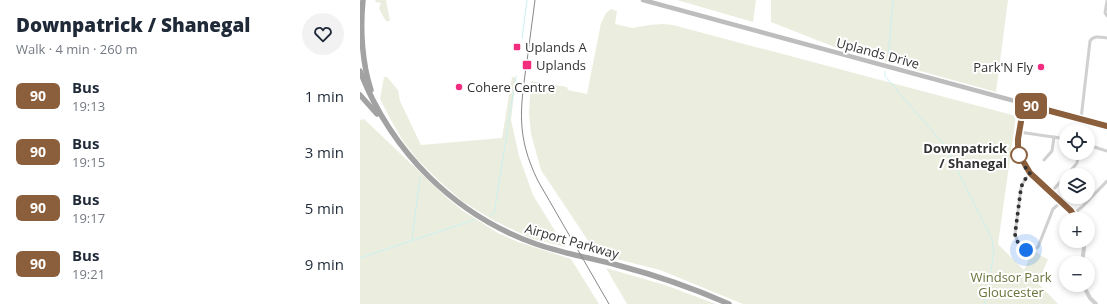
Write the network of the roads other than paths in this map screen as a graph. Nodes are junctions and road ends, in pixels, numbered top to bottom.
1 (363, 0) edge
2 (643, 0) edge
3 (1107, 1) edge
4 (661, 3) edge
5 (360, 14) edge
6 (1107, 16) edge
7 (1107, 38) edge
8 (360, 72) edge
9 (360, 95) edge
10 (1024, 104) junction
11 (1081, 119) junction
12 (383, 120) junction
13 (1107, 126) edge
14 (1019, 132) junction
15 (1054, 137) junction
16 (394, 138) junction
17 (1059, 138) edge
18 (1095, 147) edge
19 (1107, 151) edge
20 (1044, 160) dead end
21 (1030, 173) junction
22 (1107, 181) edge
23 (1059, 183) edge
24 (1051, 192) junction
25 (1059, 200) edge
26 (1059, 204) edge
27 (1063, 204) edge
28 (1071, 212) edge
29 (1076, 212) edge
30 (1087, 292) edge
31 (1094, 303) edge
32 (729, 304) edge

1 - 5 highway
2 - 4 main road, Uplands Drive
3 - 6 street
4 - 10 main road, Uplands Drive
5 - 12 highway
7 - 11 street
8 - 12 highway, Airport Parkway
9 - 16 highway
10 - 11 main road, Uplands Drive
10 - 14 street
11 - 13 main road, Uplands Drive
12 - 16 highway, Airport Parkway
14 - 15 street
14 - 21 street
15 - 17 street
15 - 20 street
16 - 32 highway, Airport Parkway
18 - 19 street
21 - 24 street
21 - 26 street
22 - 29 street
23 - 24 street
24 - 25 street
27 - 28 street
30 - 31 street

